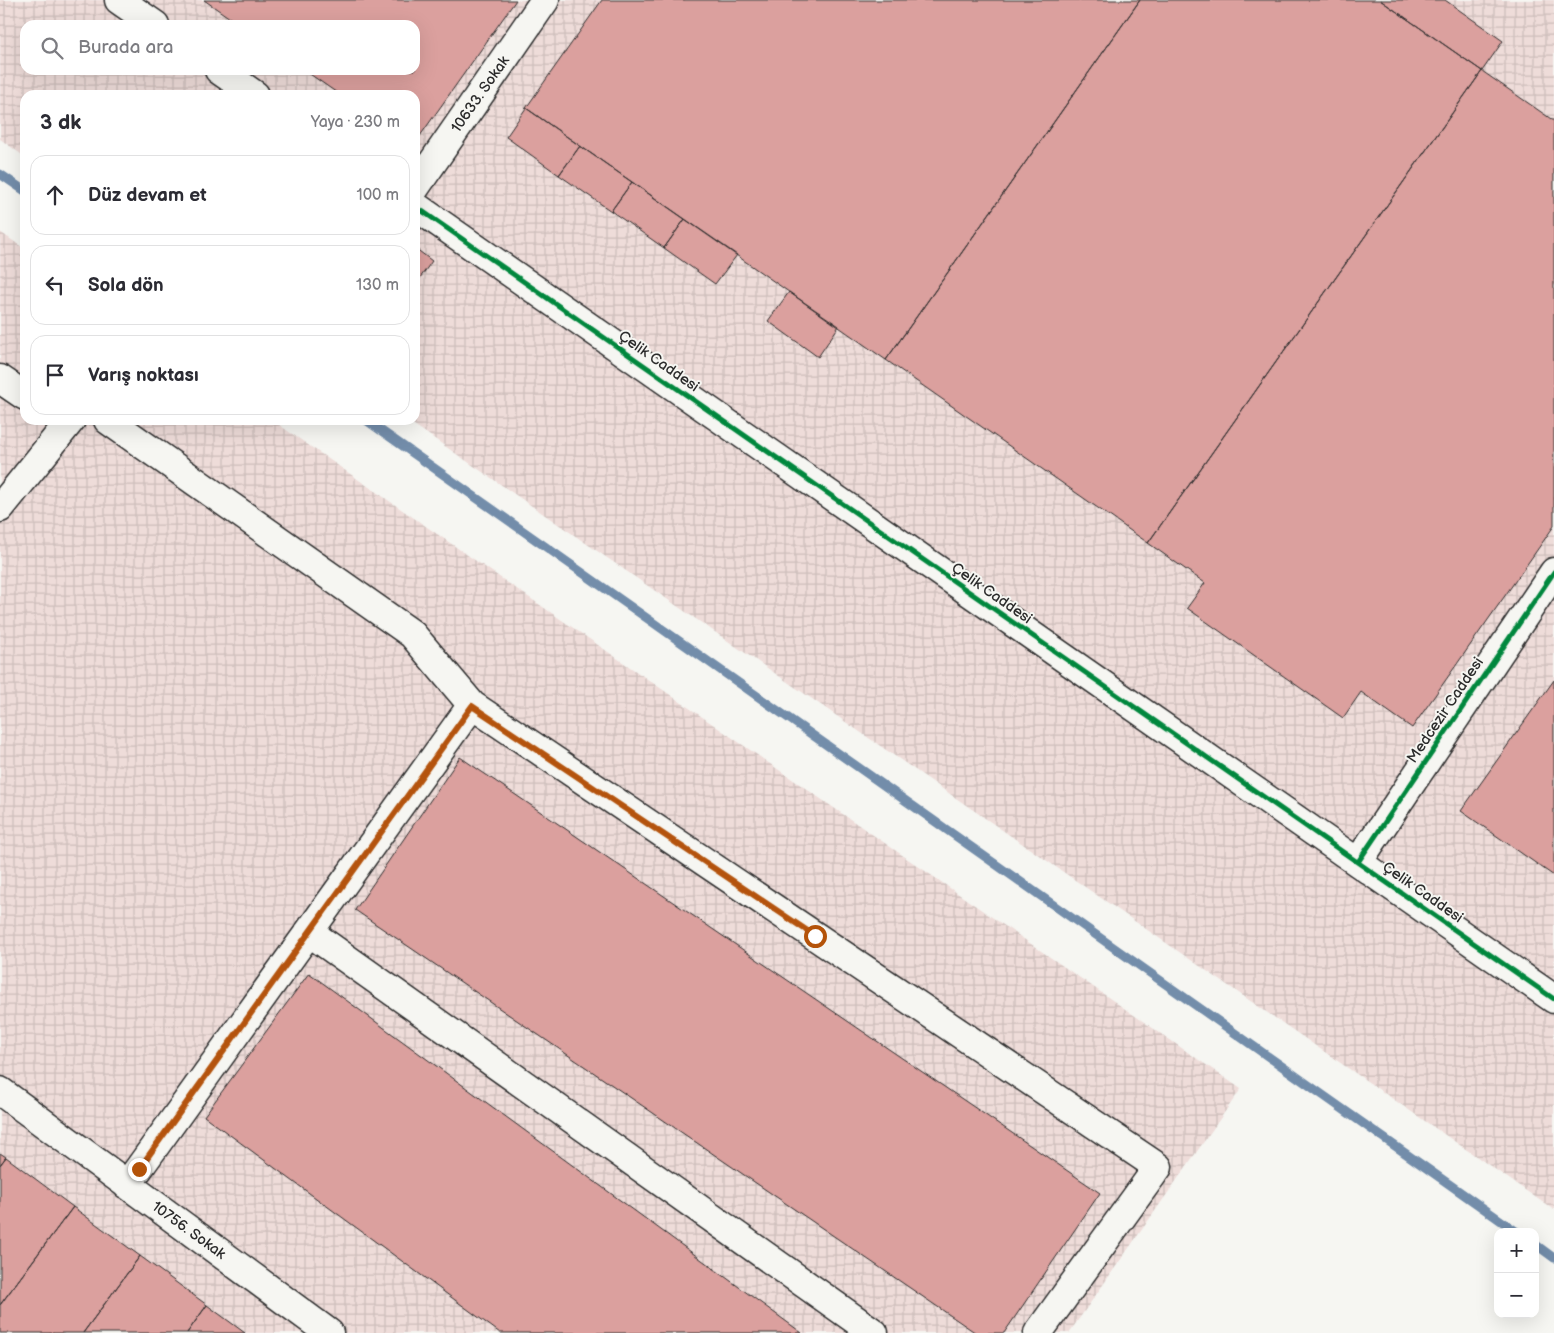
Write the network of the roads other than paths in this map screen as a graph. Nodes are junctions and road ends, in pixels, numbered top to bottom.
1 (119, 0) edge
2 (545, 0) edge
3 (148, 20) edge
4 (226, 75) edge
5 (248, 90) edge
6 (420, 181) edge
7 (420, 209) edge
8 (0, 379) edge
9 (20, 393) edge
10 (64, 425) edge
11 (115, 425) edge
12 (0, 508) edge
13 (1554, 572) edge
14 (472, 706) junction
15 (1358, 862) junction
16 (309, 932) junction
17 (1554, 999) edge
18 (0, 1091) edge
19 (128, 1184) junction
20 (329, 1333) edge
21 (874, 1333) edge
22 (1038, 1333) edge

1 - 3 street
2 - 6 street, 10633. Sokak
4 - 5 street
7 - 15 street, Çelik Caddesi
8 - 9 street
10 - 12 street
11 - 14 street
13 - 15 street, Medcezir Caddesi
14 - 16 street
14 - 22 street
15 - 17 street, Çelik Caddesi
16 - 19 street
16 - 21 street
18 - 19 street, 10756. Sokak
19 - 20 street, 10756. Sokak

